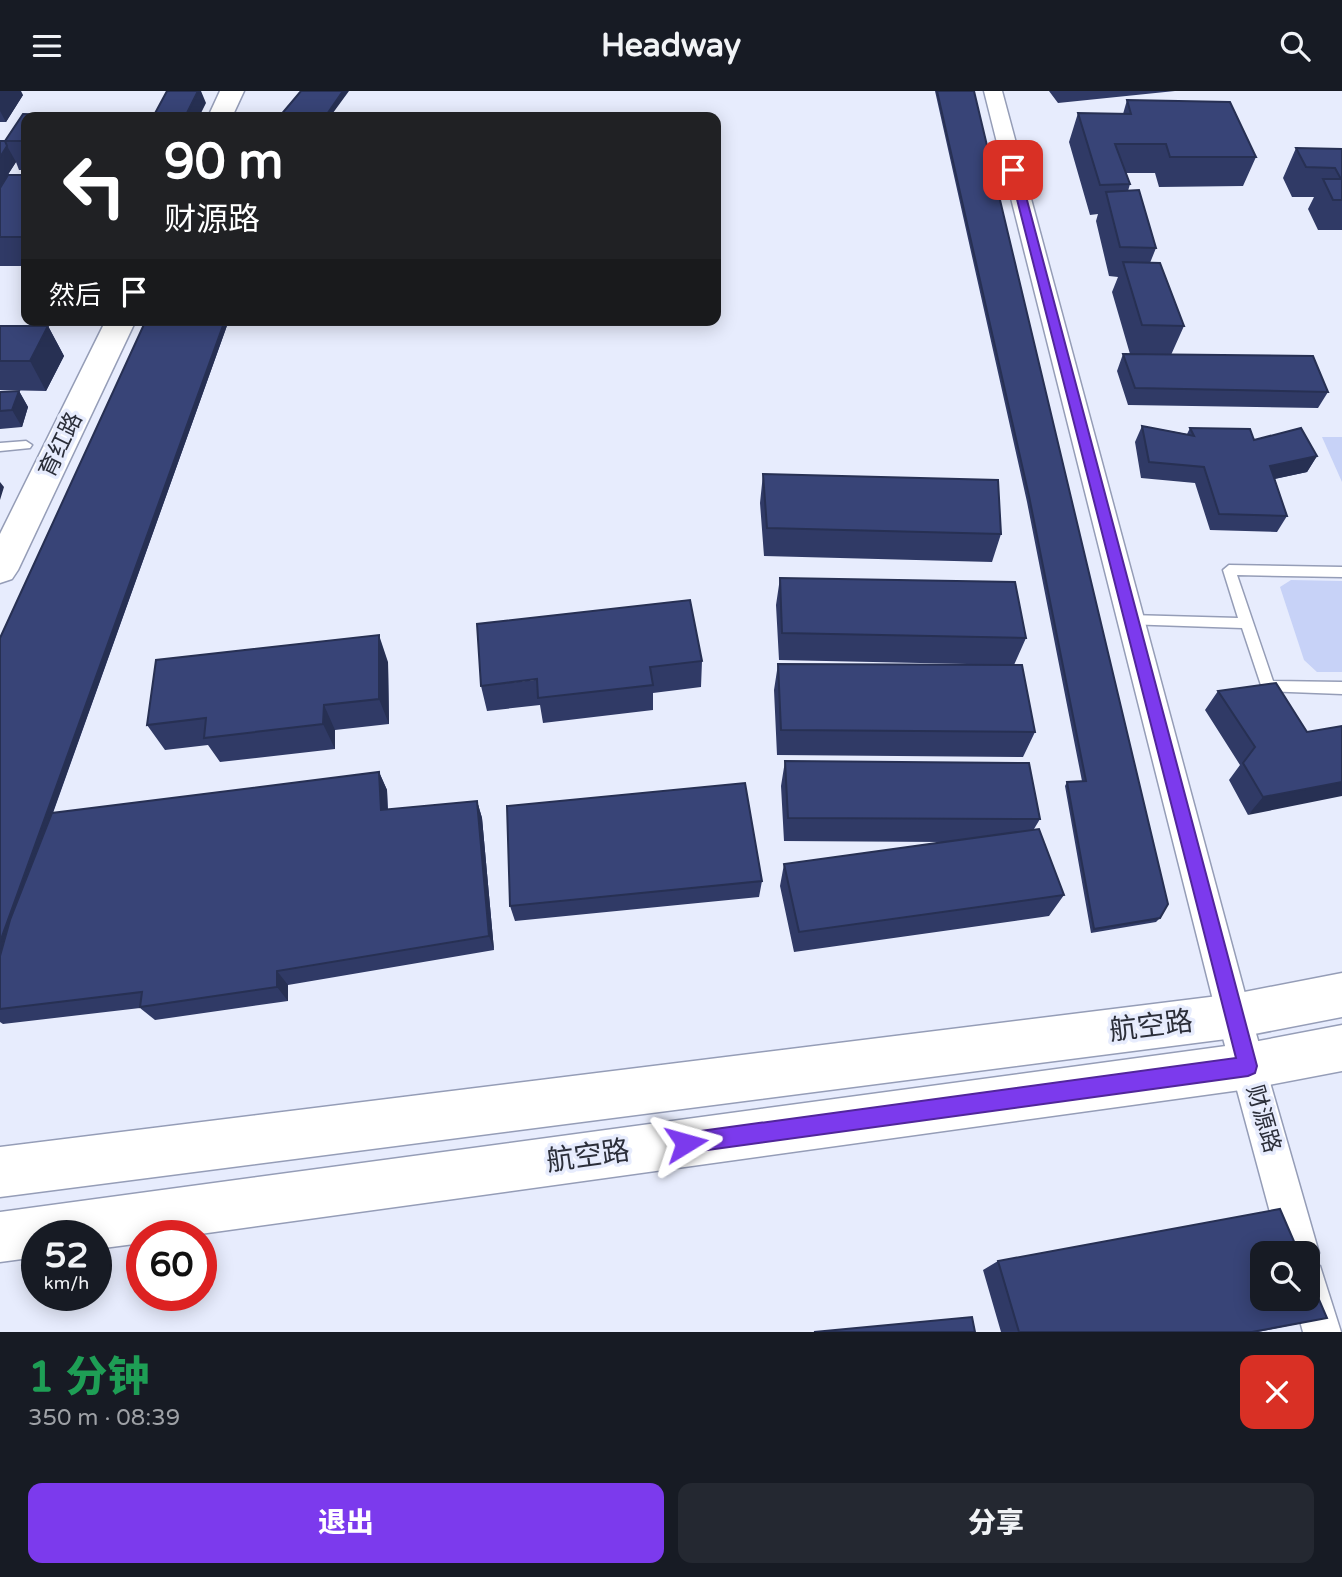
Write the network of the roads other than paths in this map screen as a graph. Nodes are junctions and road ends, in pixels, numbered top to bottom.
1 (232, 91) edge
2 (993, 91) edge
3 (222, 112) edge
4 (118, 326) edge
5 (26, 445) dead end
6 (0, 447) edge
7 (0, 570) edge
8 (1342, 572) edge
9 (1130, 619) junction
10 (1247, 623) junction
11 (1342, 688) edge
12 (1342, 995) edge
13 (1234, 1016) junction
14 (1342, 1048) edge
15 (1248, 1066) junction
16 (0, 1172) edge
17 (0, 1237) edge
18 (1297, 1241) edge
19 (1316, 1311) edge
20 (1322, 1332) edge

1 - 3 main road
2 - 9 street, 财源路
4 - 7 main road, 育红路
5 - 6 lane
8 - 10 lane
9 - 10 lane
9 - 13 street, 财源路
10 - 11 lane
12 - 13 main road, 航空路
13 - 15 street, 财源路
13 - 16 main road, 航空路
14 - 15 main road, 航空路
15 - 17 main road, 航空路
15 - 18 street, 财源路
19 - 20 street

